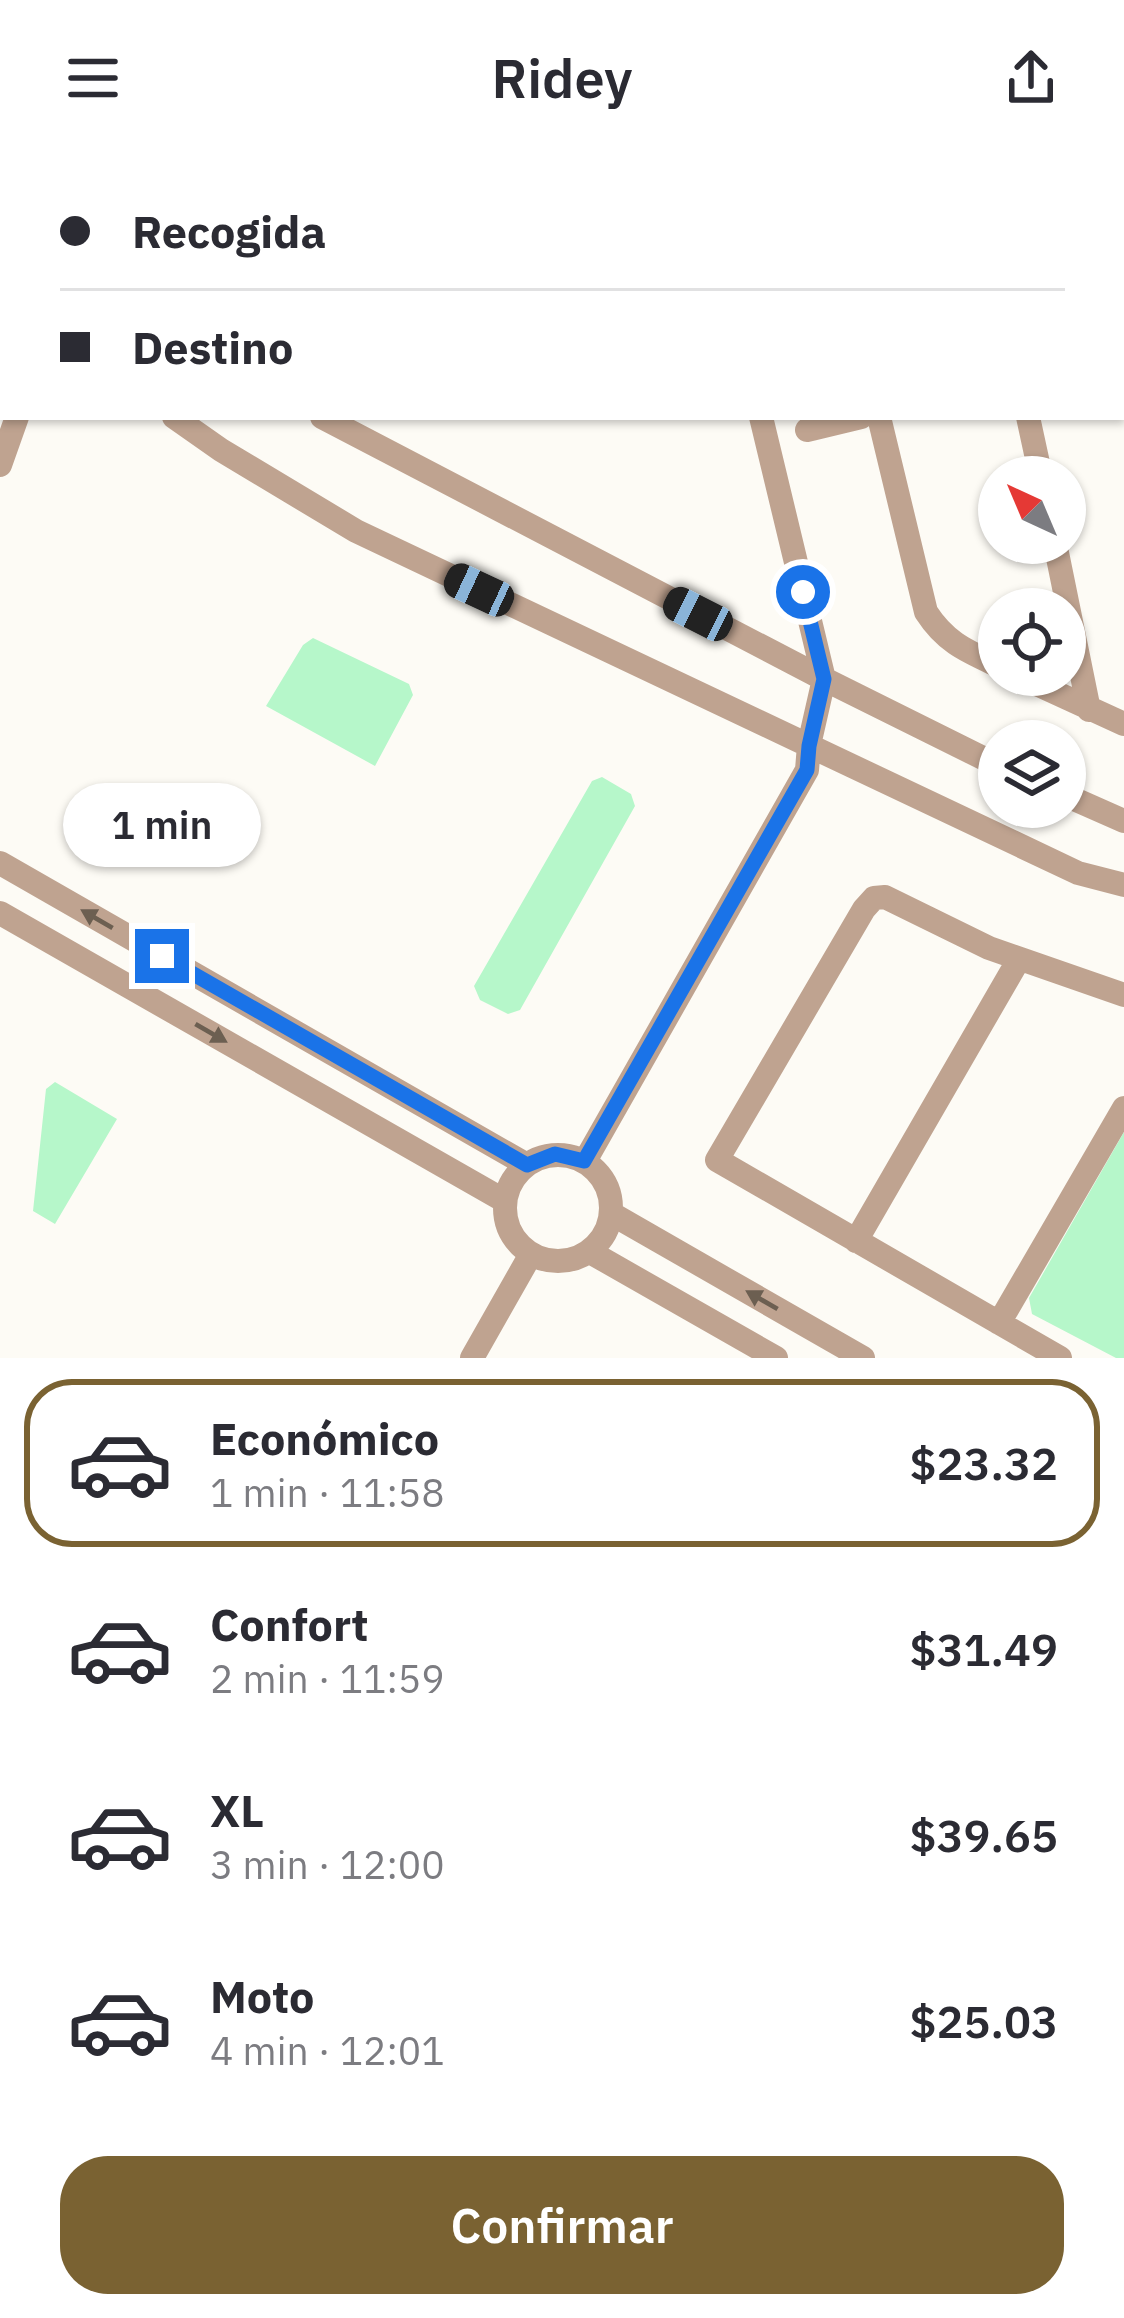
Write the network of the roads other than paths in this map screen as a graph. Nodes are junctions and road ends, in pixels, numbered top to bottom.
1 (16, 420) edge
2 (178, 420) edge
3 (328, 420) edge
4 (761, 420) edge
5 (849, 420) edge
6 (880, 420) edge
7 (1029, 420) edge
8 (807, 430) dead end
9 (1036, 456) edge
10 (0, 465) edge
11 (1058, 564) edge
12 (978, 656) edge
13 (824, 679) junction
14 (1060, 696) edge
15 (1089, 710) junction
16 (1124, 724) edge
17 (809, 746) junction
18 (978, 756) edge
19 (1086, 801) edge
20 (1122, 812) edge
21 (0, 863) edge
22 (1124, 885) edge
23 (0, 913) edge
24 (1019, 958) junction
25 (1124, 995) edge
26 (1124, 1108) edge
27 (584, 1161) junction
28 (527, 1165) junction
29 (506, 1201) junction
30 (612, 1214) junction
31 (856, 1241) junction
32 (590, 1252) junction
33 (531, 1254) junction
34 (999, 1323) junction
35 (1051, 1356) edge
36 (472, 1358) edge
37 (776, 1358) edge
38 (863, 1358) edge

1 - 10 street
2 - 17 street
3 - 13 street
4 - 13 street
5 - 8 street
6 - 12 street
7 - 9 street
11 - 15 street
13 - 17 street
13 - 18 street
14 - 15 street
15 - 16 street
17 - 22 street
17 - 27 street
19 - 20 street
28 -> 21 street
23 -> 29 street
24 - 25 street
24 - 31 street
24 - 31 street
26 - 34 street
27 - 28 street
27 - 30 street
28 - 29 street
29 - 33 street
30 - 32 street
38 -> 30 street
31 - 34 street
32 - 33 street
32 - 37 street
33 - 36 street
34 - 35 street

